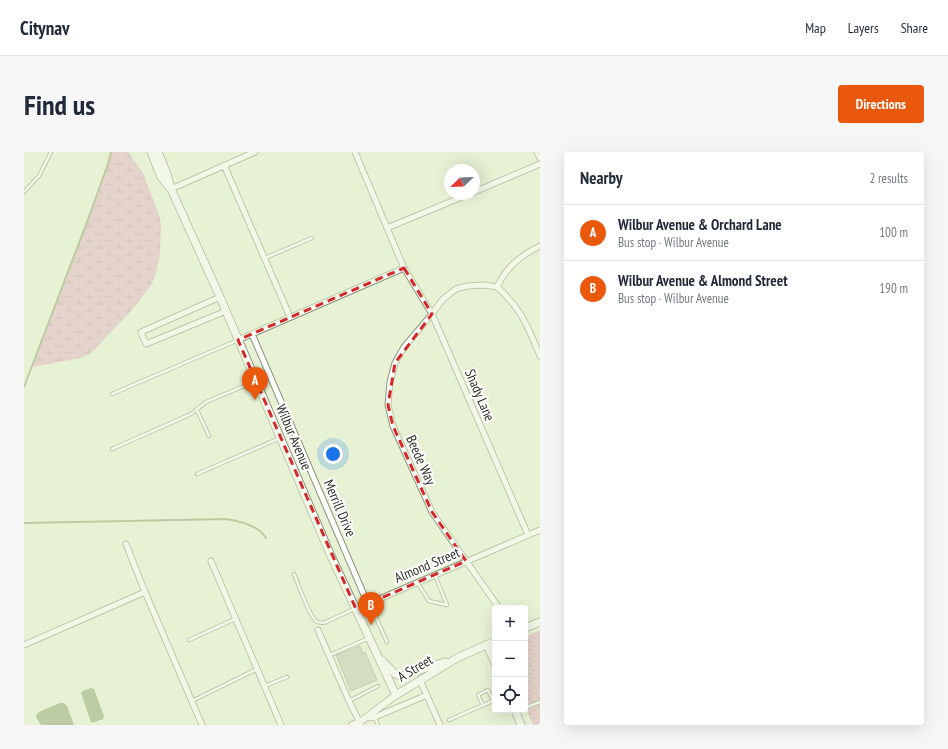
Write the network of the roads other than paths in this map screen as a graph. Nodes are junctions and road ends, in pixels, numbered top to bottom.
1 (51, 152) edge
2 (150, 152) edge
3 (158, 152) edge
4 (255, 152) edge
5 (355, 152) edge
6 (537, 152) edge
7 (540, 158) edge
8 (540, 164) edge
9 (224, 165) junction
10 (171, 189) junction
11 (480, 189) edge
12 (24, 192) edge
13 (454, 200) edge
14 (387, 228) junction
15 (312, 238) dead end
16 (540, 246) edge
17 (264, 258) junction
18 (404, 268) junction
19 (497, 287) junction
20 (220, 298) junction
21 (226, 311) junction
22 (432, 314) junction
23 (290, 317) junction
24 (252, 334) junction
25 (238, 340) junction
26 (540, 356) edge
27 (256, 381) junction
28 (112, 394) dead end
29 (197, 410) junction
30 (209, 436) dead end
31 (280, 438) junction
32 (112, 449) dead end
33 (197, 474) dead end
34 (540, 530) edge
35 (528, 535) junction
36 (126, 544) dead end
37 (211, 561) dead end
38 (466, 561) junction
39 (294, 574) dead end
40 (435, 574) junction
41 (417, 582) junction
42 (145, 592) junction
43 (369, 603) junction
44 (497, 605) edge
45 (356, 608) junction
46 (236, 619) junction
47 (540, 622) edge
48 (528, 627) edge
49 (318, 630) dead end
50 (369, 638) junction
51 (189, 640) dead end
52 (387, 642) dead end
53 (492, 642) edge
54 (24, 645) edge
55 (487, 645) junction
56 (376, 652) junction
57 (329, 655) junction
58 (492, 656) edge
59 (457, 658) junction
60 (257, 670) junction
61 (287, 678) dead end
62 (420, 680) junction
63 (264, 686) junction
64 (378, 686) dead end
65 (396, 695) junction
66 (427, 696) junction
67 (492, 697) edge
68 (191, 701) junction
69 (348, 701) junction
70 (492, 701) edge
71 (540, 701) edge
72 (483, 705) junction
73 (528, 707) edge
74 (518, 713) edge
75 (373, 715) junction
76 (449, 720) dead end
77 (362, 722) edge
78 (202, 725) edge
79 (281, 725) edge
80 (352, 725) edge
81 (378, 725) edge
82 (440, 725) edge
83 (521, 725) edge

1 - 12 lane
2 - 10 main road, Wilbur Avenue
3 - 10 main road, Wilbur Avenue
4 - 9 street
5 - 14 street, Shady Lane
6 - 7 street
8 - 11 street
9 - 10 street
9 - 17 street
10 - 20 main road, Wilbur Avenue
13 - 14 street
14 - 18 street, Shady Lane
15 - 17 lane
16 - 19 street
17 - 23 street
18 - 22 street, Shady Lane
18 - 23 street
19 - 22 street, Beede Way
19 - 26 street
20 - 21 main road, Wilbur Avenue
20 - 21 street
21 - 25 main road, Wilbur Avenue
22 - 35 street, Shady Lane
22 - 38 street, Beede Way
23 - 24 street
24 - 25 street
24 - 43 street, Merrill Drive
25 - 27 main road, Wilbur Avenue
25 - 28 lane
27 - 29 lane
27 - 31 main road, Wilbur Avenue
29 - 30 lane
29 - 32 lane
31 - 33 lane
31 - 45 main road, Wilbur Avenue
34 - 35 street, Almond Street
35 - 38 street, Almond Street
36 - 42 street
37 - 46 street
38 - 40 street, Almond Street
38 - 44 street, Beede Way
39 - 45 lane, Almond Street
40 - 41 street, Almond Street
40 - 41 lane
41 - 43 street, Almond Street
42 - 54 street
42 - 68 street
43 - 45 street, Almond Street
43 - 52 lane
45 - 50 main road, Wilbur Avenue
46 - 51 lane
46 - 60 street
47 - 48 main road
49 - 57 street
50 - 56 main road, Wilbur Avenue
50 - 57 lane
53 - 55 main road, A Street
55 - 58 main road
55 - 59 main road, A Street
56 - 59 main road
56 - 65 main road, Wilbur Avenue
57 - 69 street
59 - 62 main road, A Street
60 - 63 street
60 - 68 lane
61 - 63 lane
62 - 65 main road, A Street
62 - 66 street
63 - 79 street
64 - 69 lane
65 - 75 street, A Street
66 - 75 street
66 - 82 street
67 - 72 lane
68 - 78 street
69 - 77 street
70 - 72 lane
71 - 73 lane
72 - 76 lane
74 - 83 main road
75 - 77 street, A Street
75 - 81 lane
77 - 80 street, A Street

